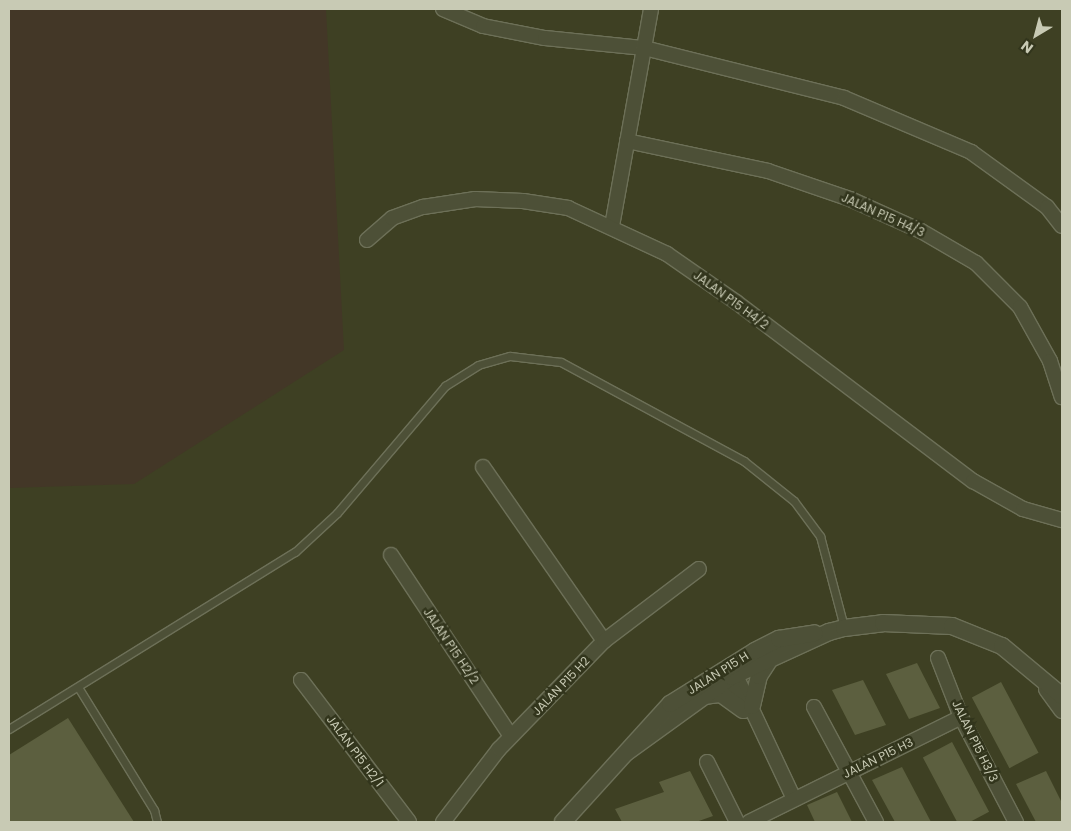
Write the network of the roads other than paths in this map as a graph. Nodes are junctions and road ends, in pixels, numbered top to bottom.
1 (443, 9) edge
2 (651, 9) edge
3 (644, 48) junction
4 (627, 141) junction
5 (612, 226) junction
6 (1062, 226) edge
7 (367, 240) dead end
8 (1062, 397) edge
9 (483, 467) dead end
10 (1062, 520) edge
11 (391, 555) dead end
12 (699, 569) dead end
13 (837, 630) junction
14 (604, 641) junction
15 (1002, 646) junction
16 (938, 658) dead end
17 (770, 659) junction
18 (729, 672) junction
19 (301, 680) dead end
20 (78, 687) junction
21 (1060, 692) edge
22 (704, 696) junction
23 (814, 707) dead end
24 (748, 708) junction
25 (1062, 710) edge
26 (961, 717) junction
27 (9, 729) edge
28 (511, 736) junction
29 (627, 752) junction
30 (707, 762) dead end
31 (850, 772) junction
32 (790, 800) junction
33 (157, 822) edge
34 (409, 822) edge
35 (443, 822) edge
36 (563, 822) edge
37 (737, 822) edge
38 (749, 822) edge
39 (876, 822) edge
40 (1016, 822) edge

1 - 3 street
2 - 3 street
3 - 4 street
3 - 6 street
4 - 5 street
4 - 8 street, JALAN P15 H4/3
5 - 7 street, JALAN P15 H4/2
5 - 10 street, JALAN P15 H4/2
9 - 14 street
11 - 28 street, JALAN P15 H2/2
12 - 14 street, JALAN P15 H2
13 - 15 street, JALAN P15 H
13 - 17 street, JALAN P15 H
13 - 18 street, JALAN P15 H
13 - 20 lane
14 - 28 street, JALAN P15 H2
15 - 21 street, JALAN P15 H
15 - 25 street, JALAN P15 H
16 - 26 street, JALAN P15 H3/3
17 - 18 street, JALAN P15 H
17 - 24 street
18 - 22 street, JALAN P15 H
18 - 24 street
18 - 29 street, JALAN P15 H
19 - 34 street, JALAN P15 H2/1
20 - 27 lane
20 - 33 lane
22 - 24 street
22 - 29 street, JALAN P15 H
23 - 31 street
24 - 32 street
26 - 31 street, JALAN P15 H3
26 - 40 street, JALAN P15 H3/3
28 - 35 street, JALAN P15 H2
29 - 36 street, JALAN P15 H
30 - 37 street
31 - 32 street, JALAN P15 H3
31 - 39 street
32 - 38 street, JALAN P15 H3

